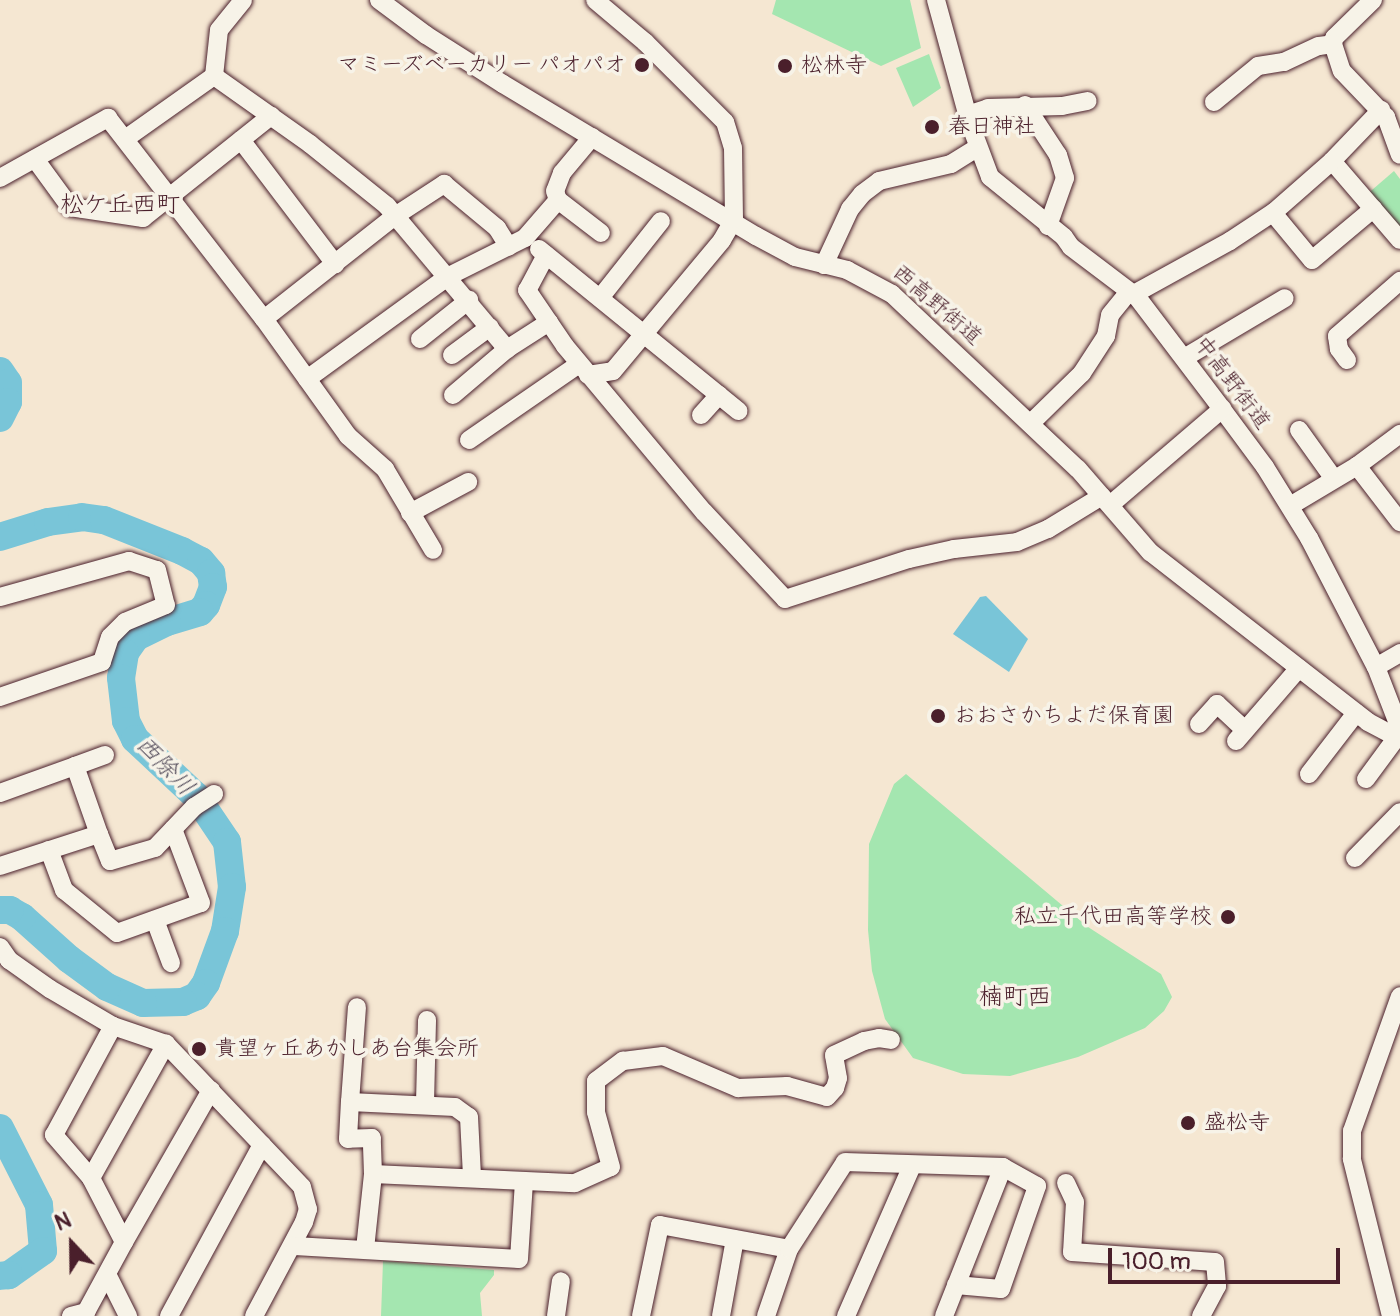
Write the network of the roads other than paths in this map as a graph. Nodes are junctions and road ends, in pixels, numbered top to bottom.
1 (243, 0) edge
2 (379, 0) edge
3 (595, 0) edge
4 (936, 0) edge
5 (1373, 0) edge
6 (616, 8) edge
7 (1333, 44) junction
8 (214, 76) junction
9 (1088, 101) dead end
10 (1214, 102) dead end
11 (1025, 105) junction
12 (1381, 110) junction
13 (967, 115) junction
14 (271, 116) junction
15 (592, 137) junction
16 (125, 139) junction
17 (241, 140) junction
18 (978, 147) junction
19 (1400, 155) edge
20 (35, 159) junction
21 (1332, 161) junction
22 (0, 178) edge
23 (167, 198) junction
24 (558, 200) junction
25 (1373, 209) junction
26 (1273, 213) junction
27 (395, 216) junction
28 (734, 219) junction
29 (661, 221) dead end
30 (1048, 226) junction
31 (601, 233) dead end
32 (1400, 240) edge
33 (517, 242) junction
34 (546, 255) junction
35 (335, 264) junction
36 (824, 265) junction
37 (449, 276) junction
38 (1400, 281) edge
39 (1134, 294) junction
40 (600, 298) junction
41 (1285, 298) dead end
42 (469, 300) junction
43 (264, 319) junction
44 (549, 322) junction
45 (490, 327) junction
46 (645, 334) junction
47 (420, 339) dead end
48 (507, 349) junction
49 (452, 355) dead end
50 (1184, 358) junction
51 (1347, 360) dead end
52 (584, 369) junction
53 (307, 379) junction
54 (453, 395) dead end
55 (719, 395) junction
56 (1222, 409) junction
57 (738, 411) dead end
58 (701, 415) dead end
59 (1031, 423) junction
60 (1299, 430) dead end
61 (1400, 434) edge
62 (469, 440) dead end
63 (1357, 466) junction
64 (1334, 479) junction
65 (468, 482) dead end
66 (1106, 500) junction
67 (1290, 506) junction
68 (410, 513) junction
69 (1400, 522) edge
70 (433, 550) dead end
71 (0, 597) edge
72 (1400, 653) edge
73 (1376, 667) junction
74 (1299, 668) junction
75 (0, 697) edge
76 (1356, 713) junction
77 (1199, 724) dead end
78 (1399, 735) edge
79 (105, 755) dead end
80 (75, 766) junction
81 (1309, 774) dead end
82 (1366, 779) dead end
83 (0, 793) edge
84 (214, 794) dead end
85 (1400, 812) edge
86 (173, 829) junction
87 (99, 834) junction
88 (49, 850) junction
89 (1355, 858) dead end
90 (0, 866) edge
91 (155, 920) junction
92 (0, 947) edge
93 (171, 963) dead end
94 (1400, 996) edge
95 (357, 1007) dead end
96 (427, 1020) dead end
97 (113, 1026) junction
98 (891, 1040) dead end
99 (166, 1044) junction
100 (211, 1090) junction
101 (350, 1102) junction
102 (425, 1103) junction
103 (262, 1145) junction
104 (912, 1166) junction
105 (1003, 1167) junction
106 (373, 1174) junction
107 (472, 1176) junction
108 (91, 1178) junction
109 (524, 1181) junction
110 (1066, 1183) dead end
111 (735, 1239) junction
112 (124, 1242) junction
113 (295, 1246) junction
114 (365, 1249) junction
115 (789, 1249) junction
116 (108, 1276) junction
117 (561, 1281) dead end
118 (956, 1285) junction
119 (80, 1315) edge
120 (128, 1316) edge
121 (169, 1316) edge
122 (254, 1316) edge
123 (556, 1316) edge
124 (641, 1316) edge
125 (721, 1316) edge
126 (766, 1316) edge
127 (846, 1316) edge
128 (944, 1316) edge
129 (1201, 1316) edge
130 (1391, 1316) edge

1 - 8 street
2 - 15 street, 西高野街道
3 - 6 street
4 - 13 street, 中高野街道
5 - 7 street
6 - 28 street
7 - 10 street
7 - 12 street
8 - 14 street
8 - 16 street
9 - 11 street
11 - 13 street
11 - 30 street
12 - 19 street
12 - 21 street
13 - 18 street, 中高野街道
14 - 17 street
14 - 27 street
15 - 24 street
15 - 28 street, 西高野街道
16 - 20 street
16 - 23 street
17 - 23 street
17 - 35 street
18 - 30 street, 中高野街道
18 - 36 street
20 - 22 street
20 - 23 street
21 - 25 street
21 - 26 street
23 - 43 street
24 - 31 street
24 - 33 street
25 - 26 street
25 - 32 street
26 - 39 street
27 - 33 street
27 - 35 street
27 - 37 street
28 - 36 street, 西高野街道
28 - 46 street
29 - 40 street
30 - 39 street, 中高野街道
33 - 34 street
33 - 37 street
34 - 40 street
34 - 44 street
35 - 43 street
36 - 59 street, 西高野街道
37 - 42 street
37 - 53 street
38 - 51 street
39 - 50 street, 中高野街道
39 - 59 street
40 - 46 street
41 - 50 street
42 - 45 street
42 - 47 street
43 - 53 street
44 - 48 street
44 - 52 street
45 - 48 street
45 - 49 street
46 - 52 street
46 - 55 street
48 - 54 street
50 - 56 street, 中高野街道
52 - 62 street
52 - 66 street
53 - 68 street
55 - 57 street
55 - 58 street
56 - 66 street
56 - 67 street, 中高野街道
59 - 66 street, 西高野街道
60 - 64 street
61 - 63 street
63 - 64 street
63 - 69 street
64 - 67 street
65 - 68 street
66 - 74 street, 西高野街道
67 - 73 street, 中高野街道
68 - 70 street
71 - 75 street
72 - 73 street
73 - 78 street, 中高野街道
74 - 76 street, 西高野街道
74 - 77 street
76 - 78 street, 西高野街道
76 - 81 street
78 - 82 street
79 - 80 street
80 - 83 street
80 - 87 street
84 - 86 street
85 - 89 street
86 - 87 street
86 - 91 street
87 - 88 street
88 - 90 street
88 - 91 street
91 - 93 street
92 - 97 street
94 - 130 street
95 - 101 street
96 - 102 street
97 - 99 street
97 - 108 street
98 - 109 street
99 - 100 street
99 - 108 street
100 - 103 street
100 - 112 street
101 - 102 street
101 - 106 street
102 - 107 street
103 - 113 street
103 - 121 street
104 - 105 street
104 - 115 street
104 - 127 street
105 - 118 street
105 - 118 street
106 - 107 street
106 - 114 street
107 - 109 street
108 - 112 street
109 - 114 street
110 - 129 street
111 - 115 street
111 - 124 street
111 - 125 street
112 - 116 street
113 - 114 street
113 - 122 street
115 - 126 street
116 - 119 street
116 - 120 street
117 - 123 street
118 - 128 street

